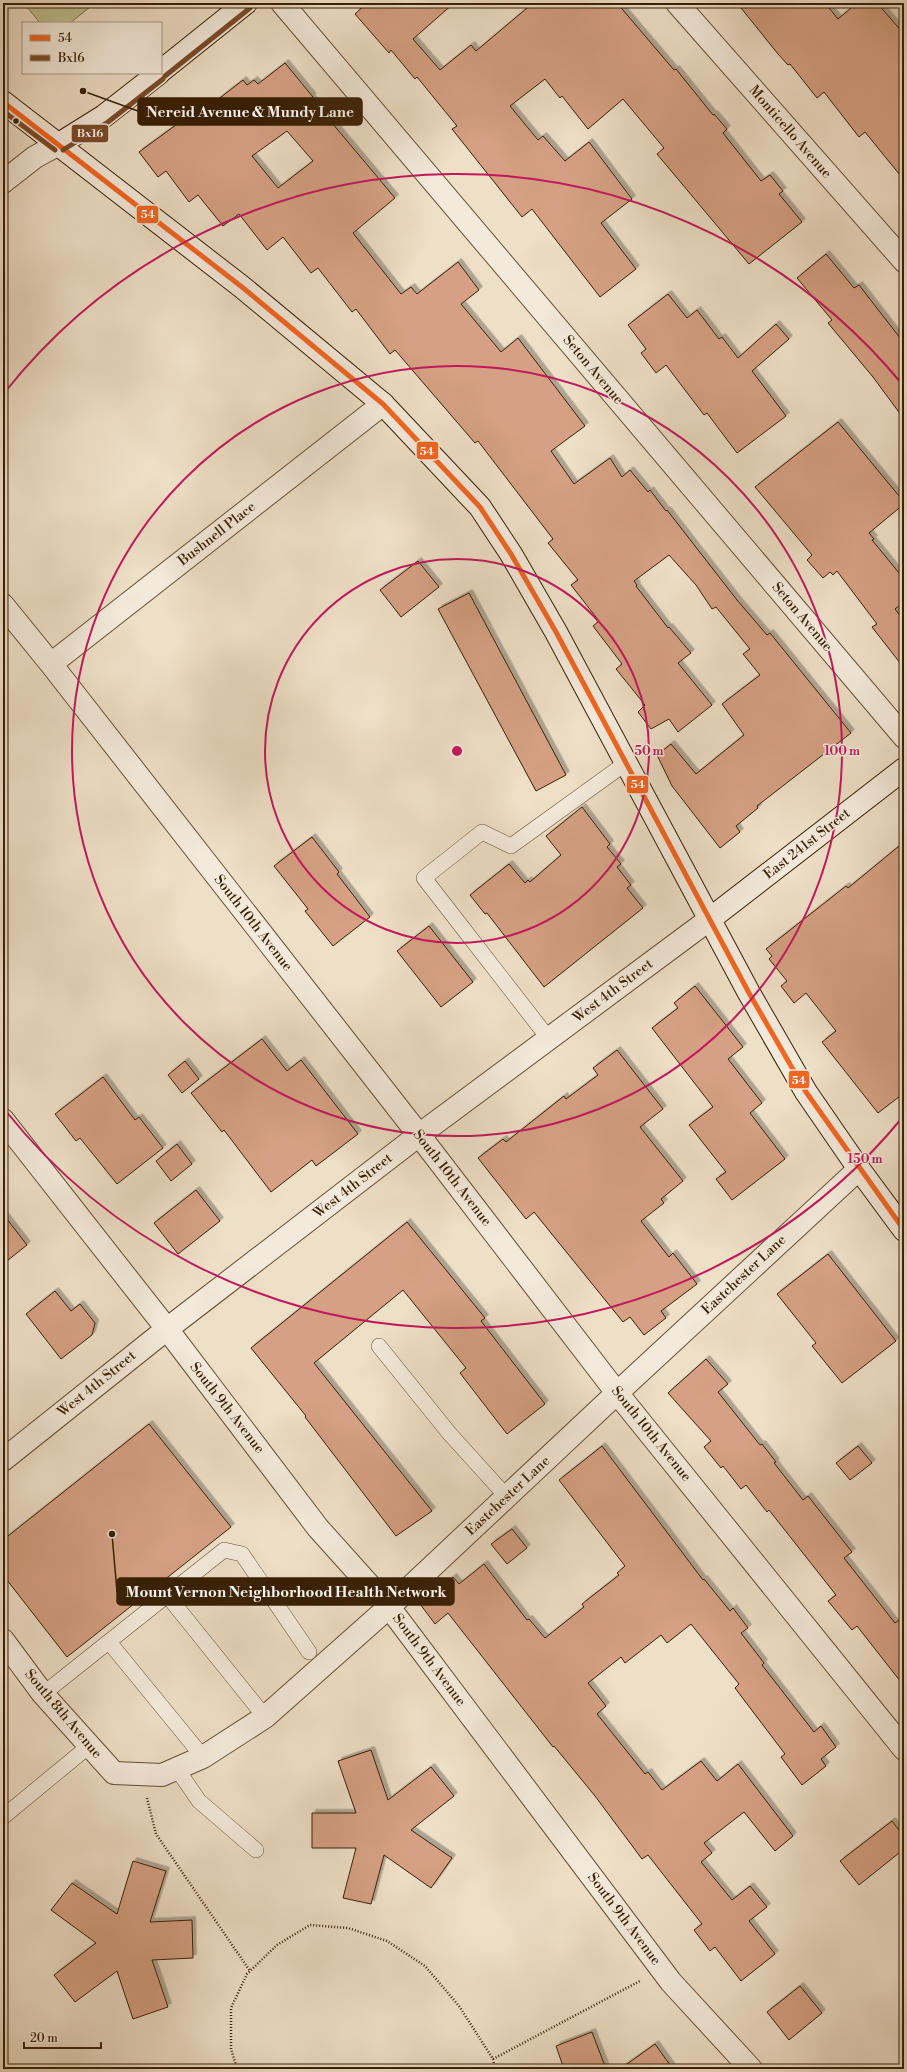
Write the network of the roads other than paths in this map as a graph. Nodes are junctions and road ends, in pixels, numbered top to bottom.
1 (246, 3) edge
2 (282, 3) edge
3 (677, 3) edge
4 (162, 70) edge
5 (158, 74) edge
6 (3, 102) edge
7 (59, 144) junction
8 (3, 182) edge
9 (904, 261) edge
10 (383, 404) junction
11 (3, 605) edge
12 (51, 664) junction
13 (904, 738) edge
14 (626, 763) junction
15 (904, 769) edge
16 (710, 919) junction
17 (549, 1039) junction
18 (3, 1120) edge
19 (419, 1135) junction
20 (859, 1169) junction
21 (904, 1230) edge
22 (167, 1329) junction
23 (379, 1346) dead end
24 (617, 1393) junction
25 (3, 1460) edge
26 (507, 1497) junction
27 (167, 1595) junction
28 (389, 1607) junction
29 (3, 1640) edge
30 (109, 1642) junction
31 (309, 1652) dead end
32 (43, 1694) junction
33 (265, 1717) junction
34 (89, 1746) junction
35 (904, 1749) edge
36 (203, 1757) junction
37 (177, 1769) junction
38 (135, 1774) joint
39 (3, 1817) edge
40 (256, 1850) dead end
41 (751, 2069) edge

1 - 4 street
2 - 13 street, Seton Avenue
3 - 9 street, Monticello Avenue
5 - 7 street
6 - 7 street
7 - 8 street
7 - 10 street
10 - 12 street, Bushnell Place
10 - 14 street
11 - 12 street, South 10th Avenue
12 - 19 street, South 10th Avenue
14 - 16 street
14 - 17 lane
15 - 16 street, East 241st Street
16 - 17 street, West 4th Street
16 - 20 street
17 - 19 street, West 4th Street
18 - 22 street, South 9th Avenue
19 - 22 street, West 4th Street
19 - 24 street, South 10th Avenue
20 - 21 street
20 - 24 street, Eastchester Lane
22 - 25 street, West 4th Street
22 - 28 street, South 9th Avenue
23 - 26 lane
24 - 26 street, Eastchester Lane
24 - 35 street, South 10th Avenue
26 - 28 street, Eastchester Lane
27 - 30 lane
27 - 31 lane
27 - 33 lane
28 - 33 street, Eastchester Lane
28 - 41 street, South 9th Avenue
29 - 32 street, South 8th Avenue
30 - 32 lane
30 - 36 lane
32 - 34 street, South 8th Avenue
33 - 36 street, Eastchester Lane
34 - 38 street, South 8th Avenue
34 - 39 lane
36 - 37 street, Eastchester Lane
37 - 38 street, Eastchester Lane
37 - 40 lane

